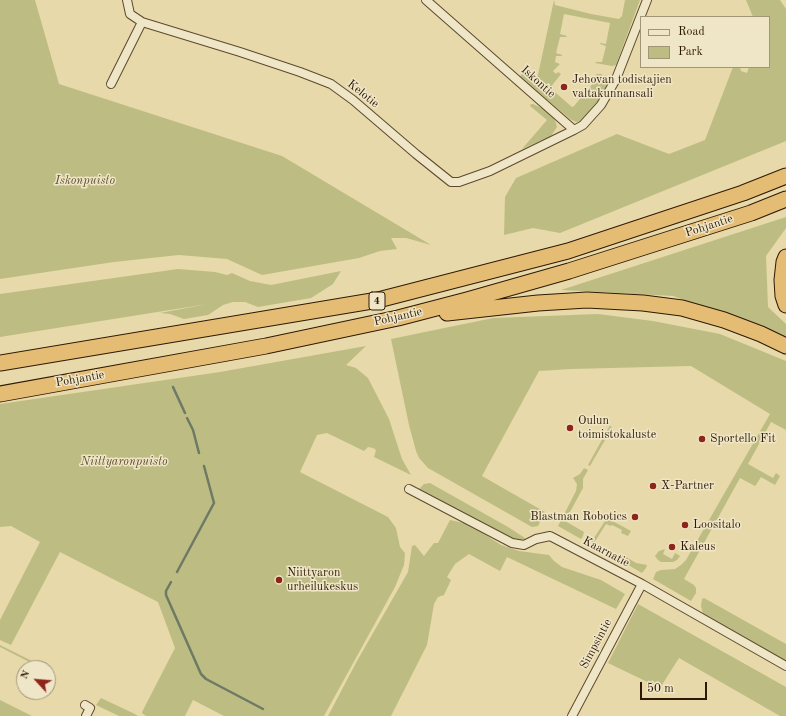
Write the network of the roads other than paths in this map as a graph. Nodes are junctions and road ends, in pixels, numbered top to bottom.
1 (127, 0) edge
2 (426, 0) edge
3 (647, 0) edge
4 (641, 16) edge
5 (640, 18) edge
6 (142, 22) junction
7 (111, 84) dead end
8 (574, 130) junction
9 (786, 172) edge
10 (786, 176) edge
11 (743, 193) junction
12 (786, 200) edge
13 (786, 257) edge
14 (786, 305) edge
15 (398, 318) junction
16 (786, 346) edge
17 (0, 363) edge
18 (0, 394) edge
19 (409, 489) dead end
20 (642, 584) junction
21 (786, 666) edge
22 (85, 705) dead end
23 (86, 716) edge
24 (572, 716) edge

1 - 6 street, Kelotie
2 - 8 street, Iskontie
3 - 4 street
5 - 8 street
6 - 7 street
6 - 8 street, Kelotie
9 - 11 highway
10 - 11 highway, Pohjantie / 4
11 - 17 highway, Pohjantie / 4
12 - 15 highway, Pohjantie / 4
13 - 14 highway
15 - 16 highway
15 - 18 highway, Pohjantie / 4
19 - 20 street, Kaarnatie
20 - 21 street, Kaarnatie
20 - 24 street, Simpsintie
22 - 23 street

